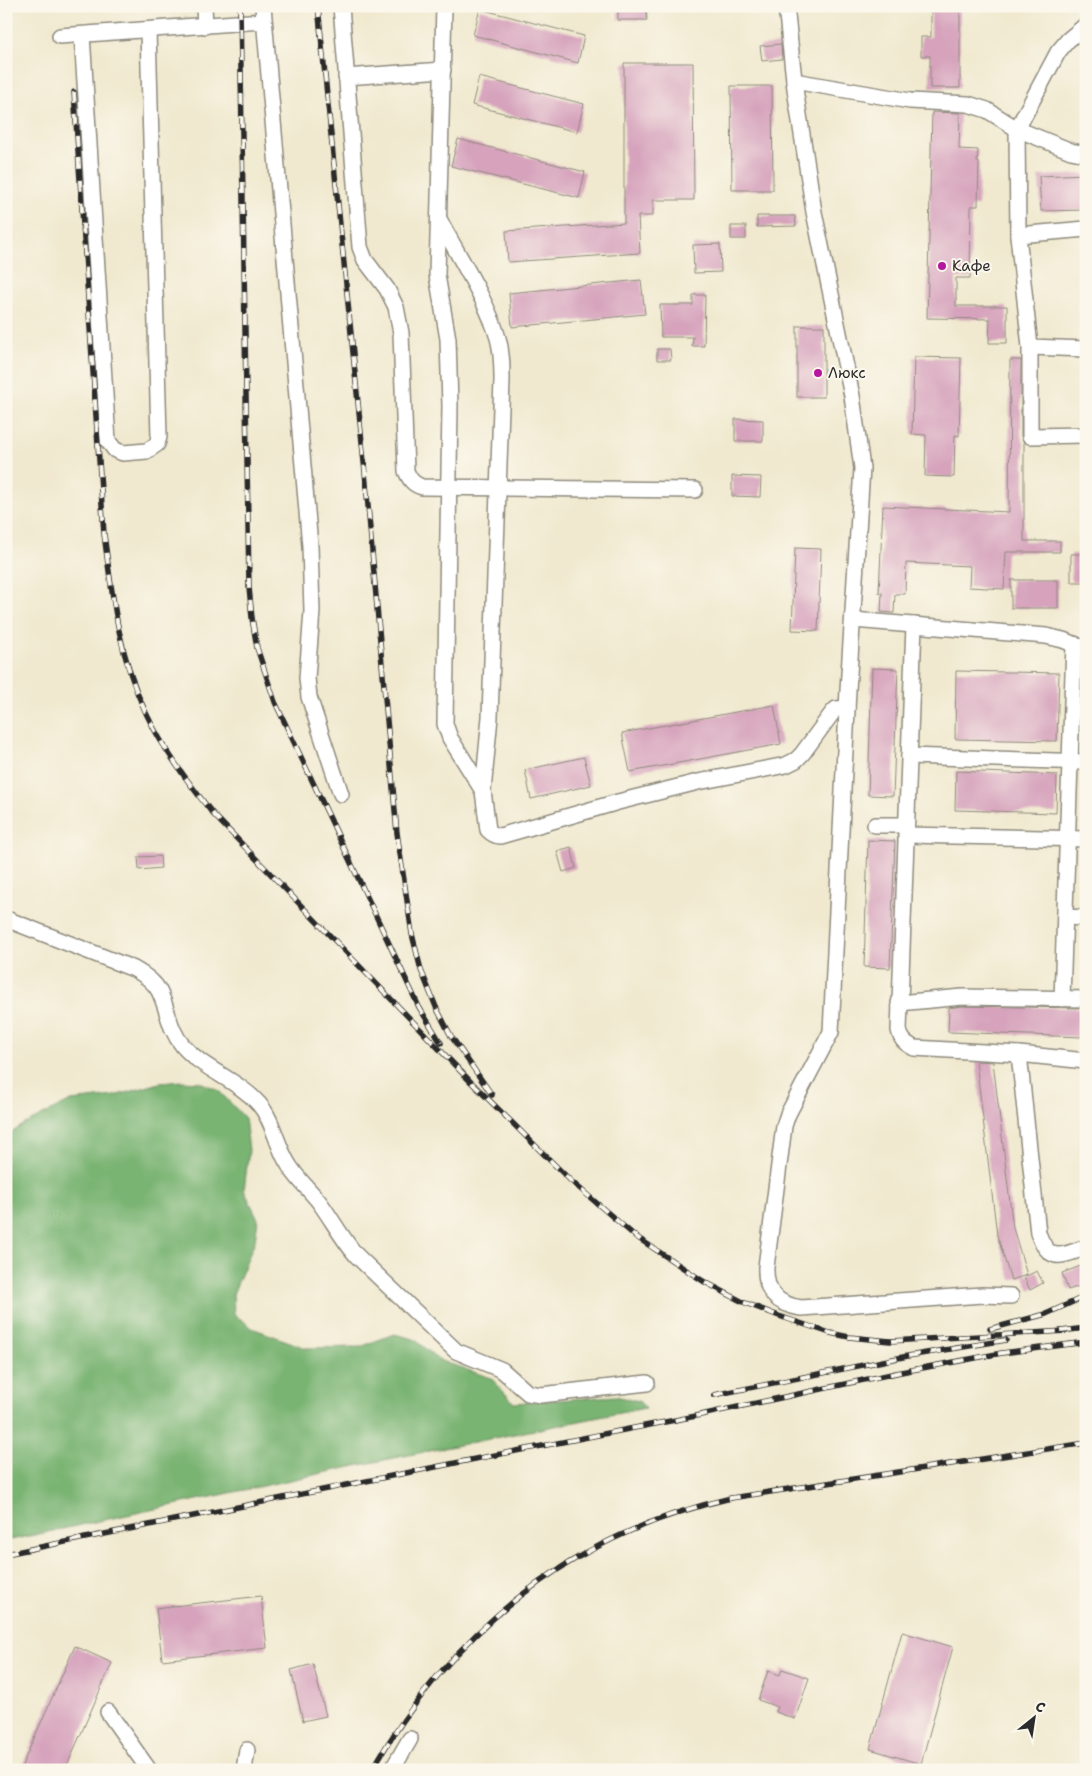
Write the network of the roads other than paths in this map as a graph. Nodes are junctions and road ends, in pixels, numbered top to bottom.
1 (204, 6) edge
2 (341, 6) edge
3 (444, 6) edge
4 (786, 6) edge
5 (263, 14) edge
6 (1086, 25) edge
7 (205, 26) junction
8 (148, 30) junction
9 (82, 35) junction
10 (60, 36) dead end
11 (443, 70) junction
12 (346, 77) junction
13 (794, 82) junction
14 (1017, 129) junction
15 (1086, 154) edge
16 (438, 218) junction
17 (1086, 228) edge
18 (1018, 235) junction
19 (1030, 347) junction
20 (1086, 349) edge
21 (1086, 435) edge
22 (449, 487) junction
23 (498, 488) junction
24 (695, 490) dead end
25 (853, 620) junction
26 (914, 625) junction
27 (1080, 647) edge
28 (847, 708) junction
29 (909, 756) junction
30 (1070, 761) junction
31 (1086, 762) edge
32 (483, 791) junction
33 (341, 794) dead end
34 (875, 825) dead end
35 (906, 830) junction
36 (1068, 839) junction
37 (1086, 839) edge
38 (1065, 917) junction
39 (1086, 918) edge
40 (6, 919) edge
41 (1062, 999) junction
42 (1086, 999) edge
43 (899, 1003) junction
44 (1018, 1054) junction
45 (1086, 1060) edge
46 (1086, 1247) edge
47 (1011, 1296) dead end
48 (647, 1383) dead end
49 (108, 1712) dead end
50 (410, 1739) dead end
51 (248, 1750) dead end
52 (149, 1770) edge
53 (244, 1770) edge
54 (392, 1770) edge

1 - 7 street
2 - 12 street
3 - 11 street
4 - 13 street
5 - 7 street
5 - 33 street
6 - 14 street
7 - 8 street
8 - 9 street
8 - 9 street
9 - 10 street
11 - 12 street
11 - 16 street
12 - 22 street
13 - 14 street
13 - 25 street
14 - 15 street
14 - 18 street
16 - 22 street
16 - 23 street
17 - 18 street
18 - 19 street
19 - 20 street
19 - 21 street
22 - 23 street
22 - 32 street
23 - 24 street
23 - 32 street
25 - 26 street
25 - 28 street
26 - 27 street
26 - 29 street
27 - 30 street
28 - 32 street
28 - 47 street
29 - 30 street
29 - 35 street
30 - 31 street
30 - 36 street
34 - 35 street
35 - 36 street
35 - 43 street
36 - 37 street
36 - 38 street
38 - 39 street
38 - 41 street
40 - 48 street
41 - 42 street
41 - 43 street
43 - 44 street
44 - 45 street
44 - 46 street
49 - 52 street
50 - 54 street
51 - 53 street

